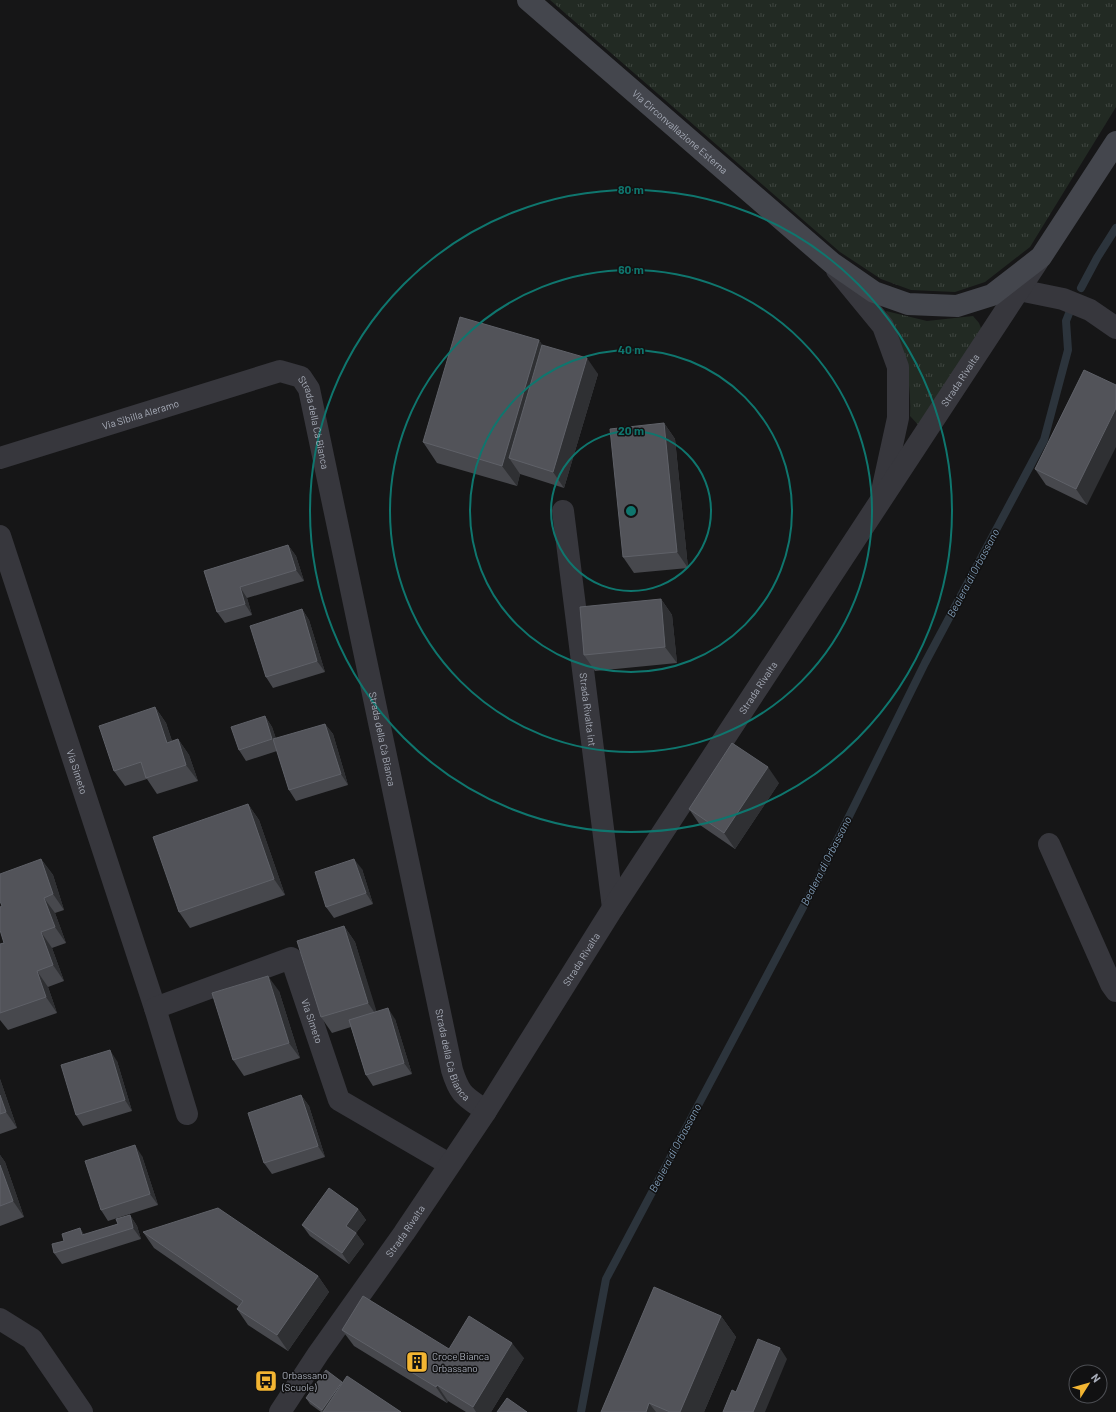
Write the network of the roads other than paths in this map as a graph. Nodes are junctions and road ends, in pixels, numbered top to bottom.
1 (528, 0) edge
2 (1116, 142) edge
3 (1041, 257) junction
4 (832, 263) junction
5 (1019, 290) junction
6 (1116, 328) edge
7 (280, 371) joint
8 (0, 458) edge
9 (880, 504) junction
10 (563, 511) dead end
11 (0, 536) edge
12 (1049, 844) dead end
13 (613, 908) junction
14 (1116, 991) edge
15 (155, 1008) junction
16 (486, 1111) junction
17 (188, 1114) dead end
18 (449, 1164) junction
19 (0, 1319) edge
20 (82, 1412) edge
21 (280, 1412) edge

1 - 4 main road, Via Circonvallazione Esterna
2 - 3 main road, Via Circonvallazione Esterna
3 - 4 main road, Via Circonvallazione Esterna
3 - 5 street, Strada Rivalta
4 - 9 street, Strada Rivalta
5 - 6 street
5 - 9 street, Strada Rivalta
7 - 8 street, Via Sibilla Aleramo
7 - 16 street, Strada della Cà Bianca
9 - 13 street, Strada Rivalta
10 - 13 street, Strada Rivalta int
11 - 15 street, Via Simeto
12 - 14 street
13 - 16 street, Strada Rivalta
15 - 17 street, Via Simeto
15 - 18 street, Via Simeto
16 - 18 street, Strada Rivalta
18 - 21 street, Strada Rivalta
19 - 20 street

